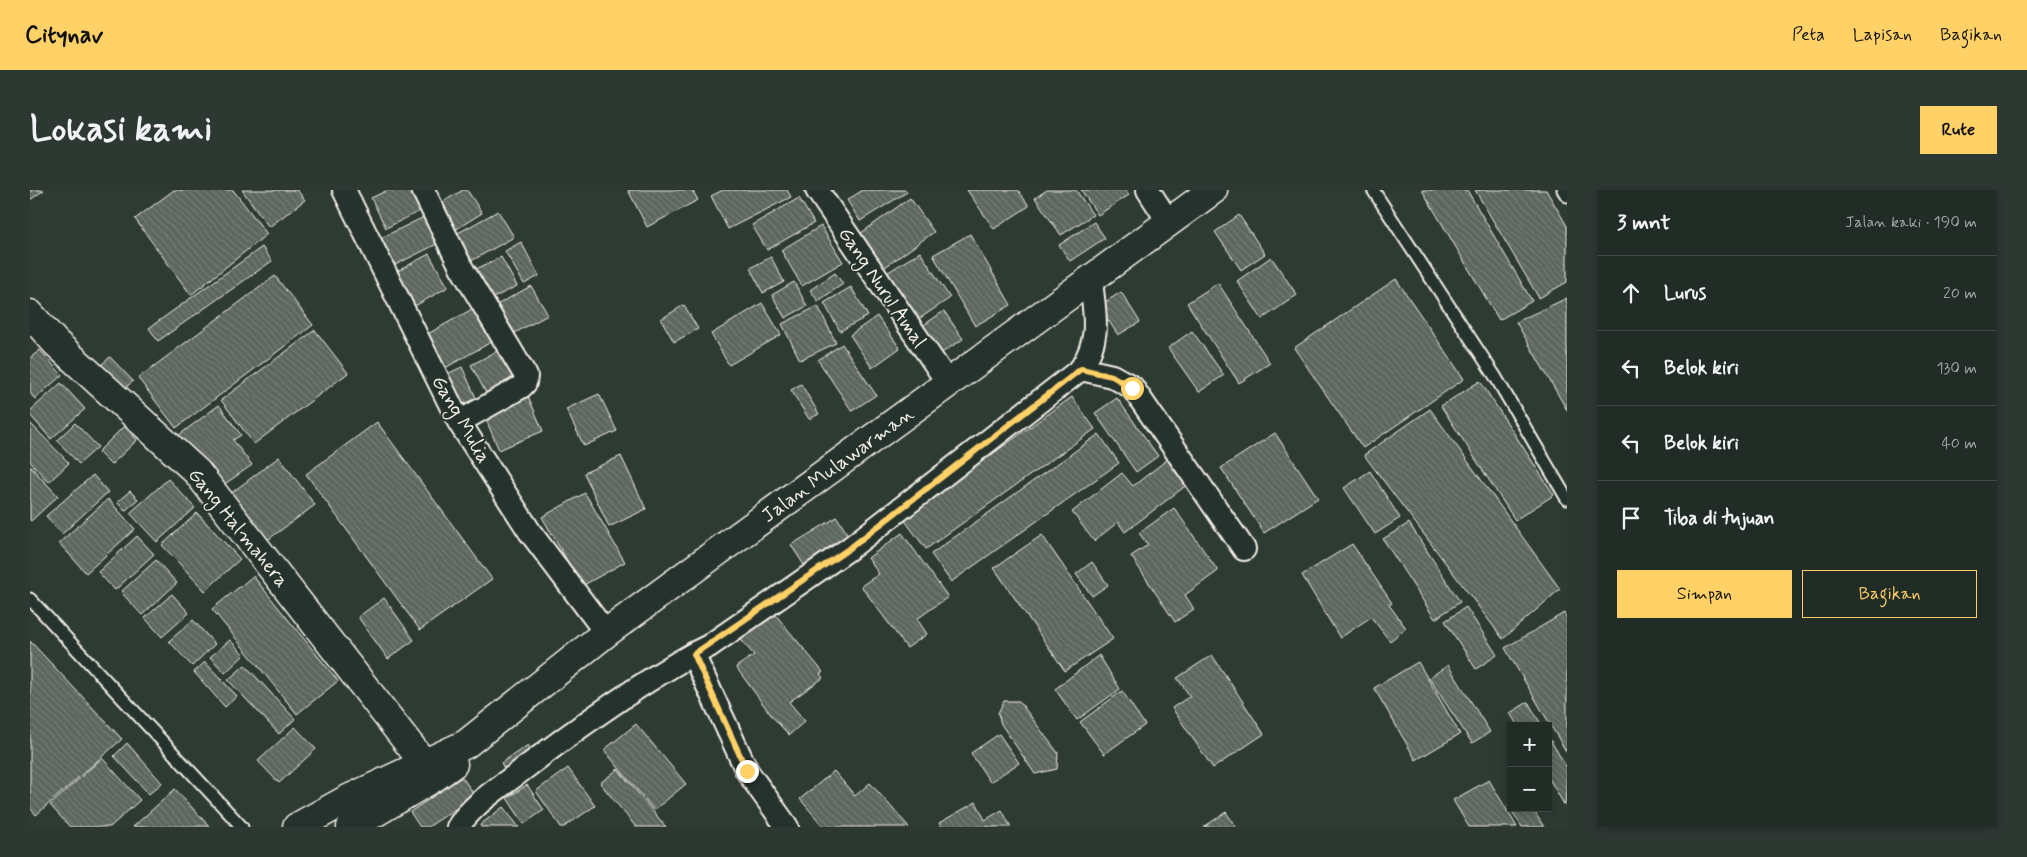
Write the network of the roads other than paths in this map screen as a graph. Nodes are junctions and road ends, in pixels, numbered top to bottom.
1 (344, 190) edge
2 (422, 190) edge
3 (818, 190) edge
4 (1148, 190) edge
5 (1213, 190) edge
6 (1373, 190) edge
7 (1563, 190) edge
8 (1567, 196) edge
9 (1168, 222) junction
10 (1091, 281) junction
11 (30, 314) edge
12 (1081, 369) junction
13 (948, 383) junction
14 (459, 422) junction
15 (1567, 499) edge
16 (1244, 549) dead end
17 (30, 599) edge
18 (606, 633) junction
19 (694, 654) junction
20 (466, 744) junction
21 (423, 762) junction
22 (356, 826) edge
23 (242, 827) edge
24 (297, 827) edge
25 (458, 827) edge
26 (788, 827) edge

1 - 14 street, Gang Mulia
2 - 14 street
3 - 13 street, Gang Nurul Amal
4 - 9 street
5 - 9 main road, Jalan Mulawarman
6 - 15 lane
7 - 8 lane
9 - 10 main road, Jalan Mulawarman
10 - 12 street
10 - 13 main road, Jalan Mulawarman
11 - 21 main road, Gang Halmahera
12 - 16 street
12 - 19 street
13 - 18 main road, Jalan Mulawarman
14 - 18 street, Gang Mulia
17 - 23 lane
18 - 20 main road, Jalan Mulawarman
19 - 25 street
19 - 26 street
20 - 21 main road, Jalan Mulawarman
20 - 22 main road, Jalan Mulawarman
21 - 24 main road, Jalan Mulawarman

